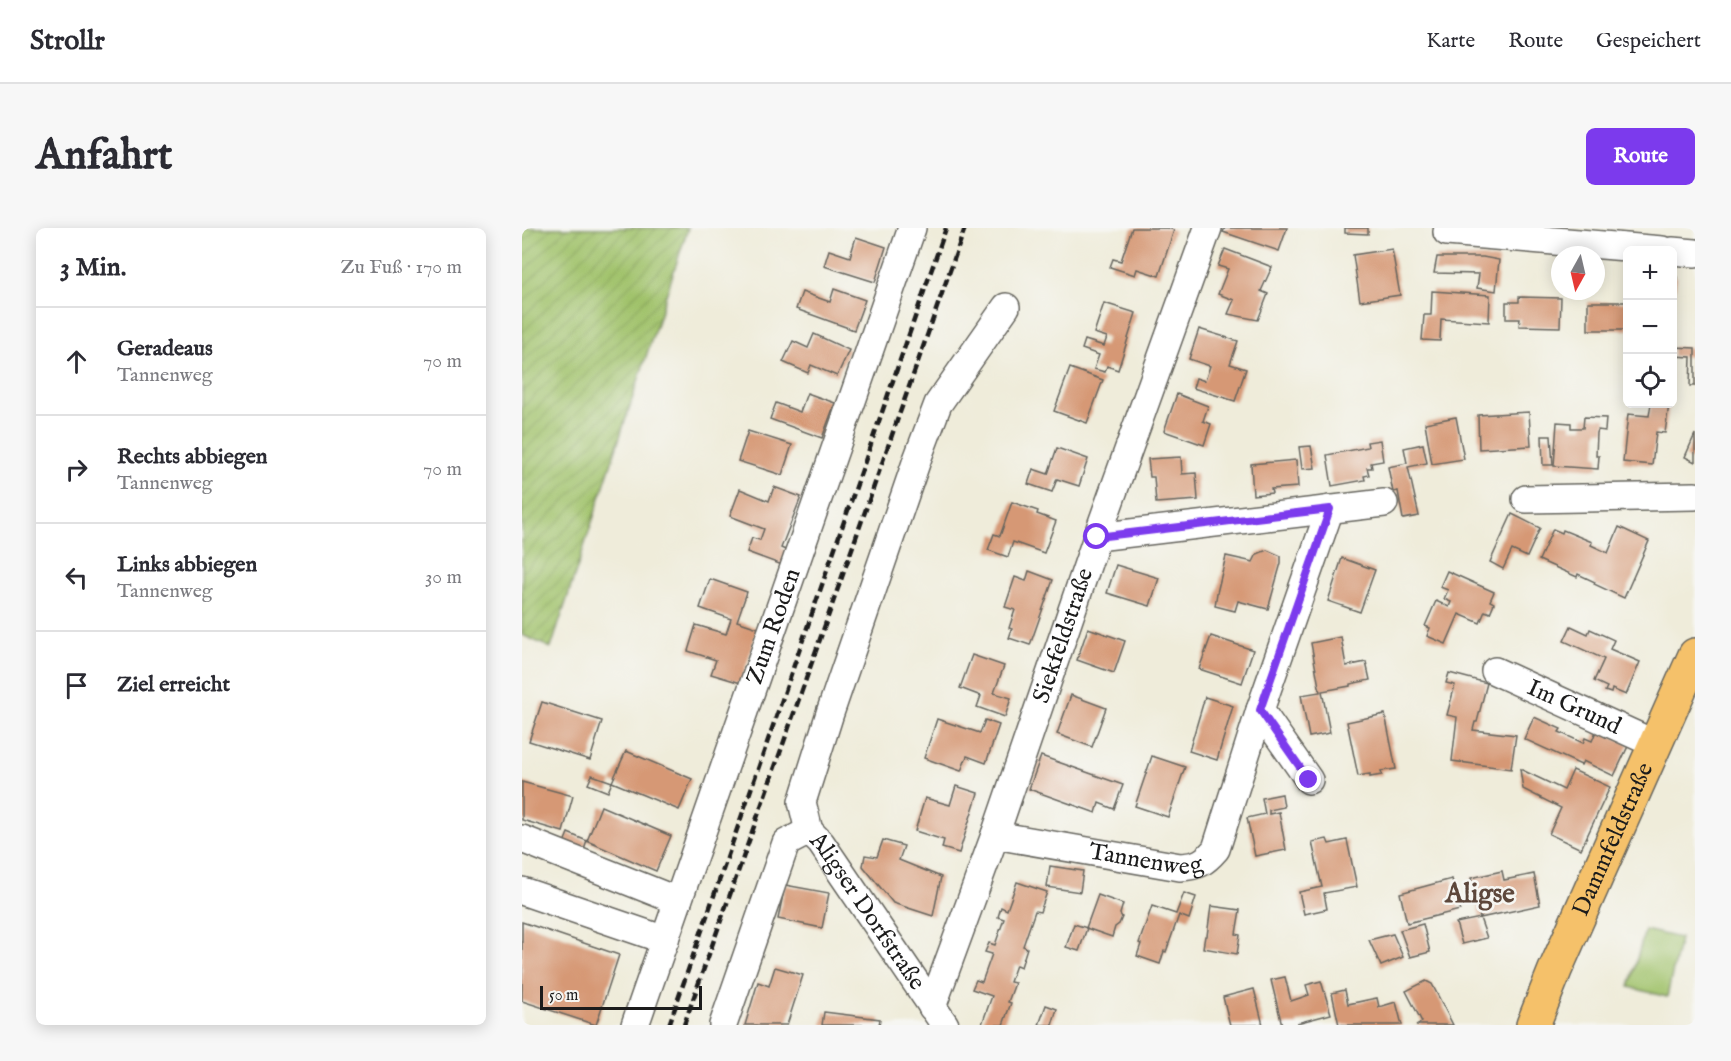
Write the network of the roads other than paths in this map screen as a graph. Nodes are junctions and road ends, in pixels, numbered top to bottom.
1 (912, 228) edge
2 (1208, 228) edge
3 (1447, 232) dead end
4 (1623, 247) edge
5 (1677, 251) edge
6 (1695, 253) edge
7 (1006, 307) dead end
8 (1695, 496) edge
9 (1526, 499) dead end
10 (1384, 503) dead end
11 (1330, 509) junction
12 (1097, 537) junction
13 (1695, 656) edge
14 (1495, 671) dead end
15 (1260, 710) junction
16 (1655, 744) junction
17 (1309, 780) dead end
18 (809, 831) junction
19 (995, 835) junction
20 (522, 839) edge
21 (522, 891) edge
22 (678, 901) junction
23 (665, 940) junction
24 (938, 1016) edge
25 (635, 1025) edge
26 (723, 1025) edge
27 (1533, 1025) edge

1 - 22 street, Zum Roden
2 - 12 street, Siekfeldstraße
3 - 4 street
5 - 6 street
7 - 18 street
8 - 9 street
10 - 11 street
11 - 12 street
11 - 15 street, Tannenweg
12 - 19 street, Siekfeldstraße
13 - 16 main road, Dammfeldstraße
14 - 16 street, Im Grund
15 - 17 street
15 - 19 street, Tannenweg
16 - 27 main road, Dammfeldstraße
18 - 24 street, Aligser Dorfstraße
18 - 26 street, Aligser Dorfstraße
19 - 24 street, Siekfeldstraße
20 - 22 street
21 - 23 street
22 - 23 street, Zum Roden
23 - 25 street, Zum Roden

